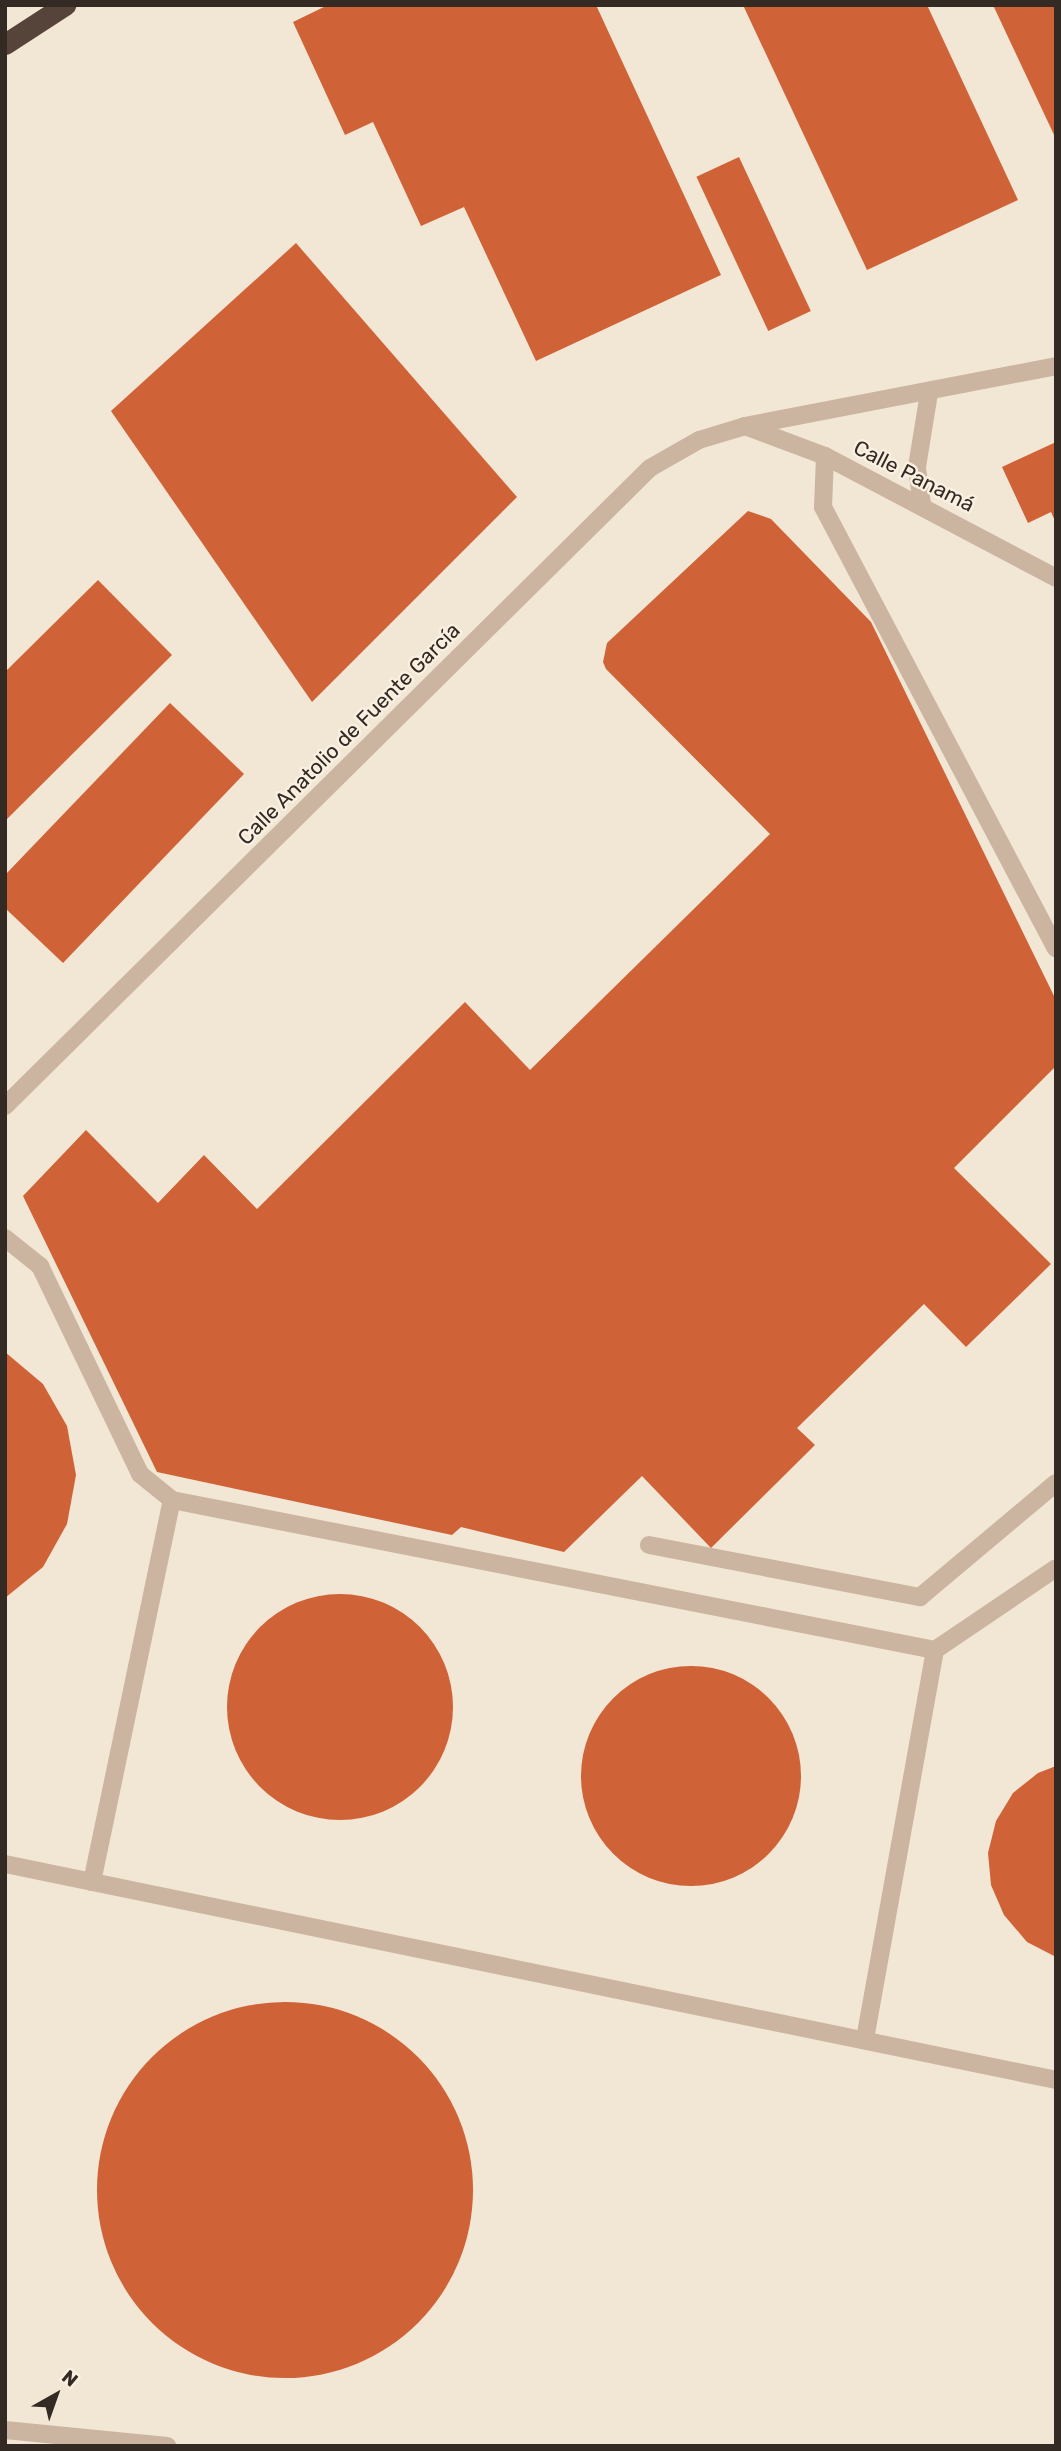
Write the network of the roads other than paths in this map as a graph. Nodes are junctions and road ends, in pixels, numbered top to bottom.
1 (65, 5) edge
2 (5, 44) edge
3 (1056, 366) edge
4 (929, 393) junction
5 (745, 426) junction
6 (825, 456) junction
7 (922, 505) junction
8 (1056, 578) edge
9 (1056, 948) edge
10 (5, 1106) edge
11 (5, 1238) edge
12 (1056, 1483) edge
13 (172, 1500) junction
14 (649, 1545) dead end
15 (1056, 1568) edge
16 (935, 1650) junction
17 (5, 1864) edge
18 (92, 1882) junction
19 (865, 2039) junction
20 (1056, 2080) edge
21 (5, 2430) edge
22 (167, 2446) edge

1 - 2 highway
3 - 4 street, Calle Anatolio de Fuente García
4 - 5 street, Calle Anatolio de Fuente García
4 - 7 street
5 - 6 street, Calle Panamá
5 - 10 street, Calle Anatolio de Fuente García
6 - 7 street, Calle Panamá
6 - 9 street
7 - 8 street, Calle Panamá
11 - 13 street
12 - 14 street
13 - 16 street
13 - 18 street
15 - 16 street
16 - 19 street
17 - 18 street
18 - 19 street
19 - 20 street
21 - 22 street

